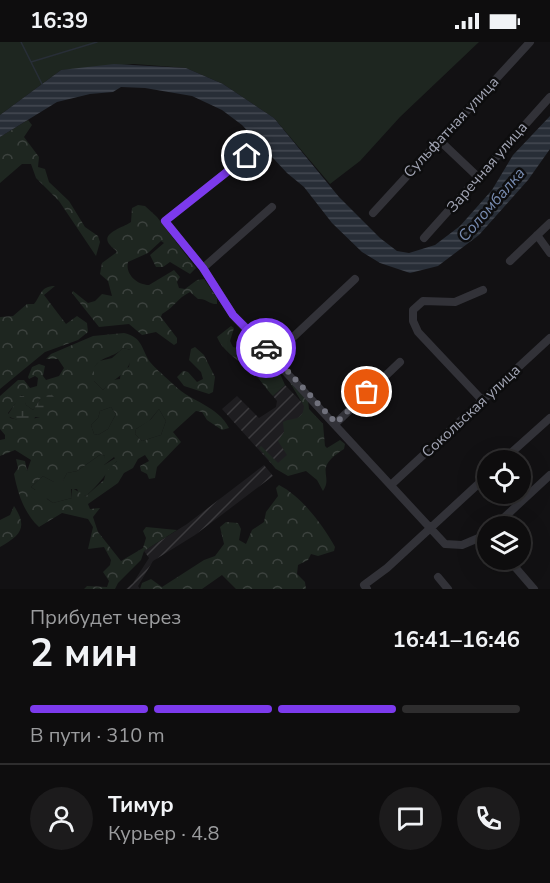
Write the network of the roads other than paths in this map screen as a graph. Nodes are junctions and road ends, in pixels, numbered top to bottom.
1 (530, 42) edge
2 (550, 97) edge
3 (439, 140) junction
4 (247, 156) dead end
5 (478, 177) junction
6 (272, 207) dead end
7 (373, 213) dead end
8 (550, 223) edge
9 (537, 234) junction
10 (424, 238) dead end
11 (550, 253) edge
12 (510, 261) dead end
13 (203, 268) junction
14 (355, 279) dead end
15 (483, 290) dead end
16 (550, 338) edge
17 (273, 356) junction
18 (400, 362) dead end
19 (482, 400) junction
20 (550, 418) edge
21 (336, 423) junction
22 (514, 450) edge
23 (550, 475) edge
24 (392, 484) junction
25 (477, 485) edge
26 (506, 516) edge
27 (431, 526) junction
28 (477, 538) edge
29 (518, 570) edge
30 (438, 577) dead end
31 (367, 589) edge
32 (448, 589) edge
33 (534, 589) edge

1 - 3 street, Сульфатная улица
2 - 5 street, Заречная улица
3 - 5 street
3 - 7 street, Сульфатная улица
4 - 13 street
5 - 10 street, Заречная улица
6 - 13 street
8 - 9 street
9 - 11 street
9 - 12 street
13 - 17 street
14 - 17 street
15 - 19 street
16 - 19 street, Сокольская улица
17 - 21 street
18 - 21 street
19 - 24 street, Сокольская улица
20 - 22 street
21 - 24 street
23 - 26 street
24 - 27 street
25 - 27 street
27 - 28 street
27 - 31 street
29 - 33 street
30 - 32 street

